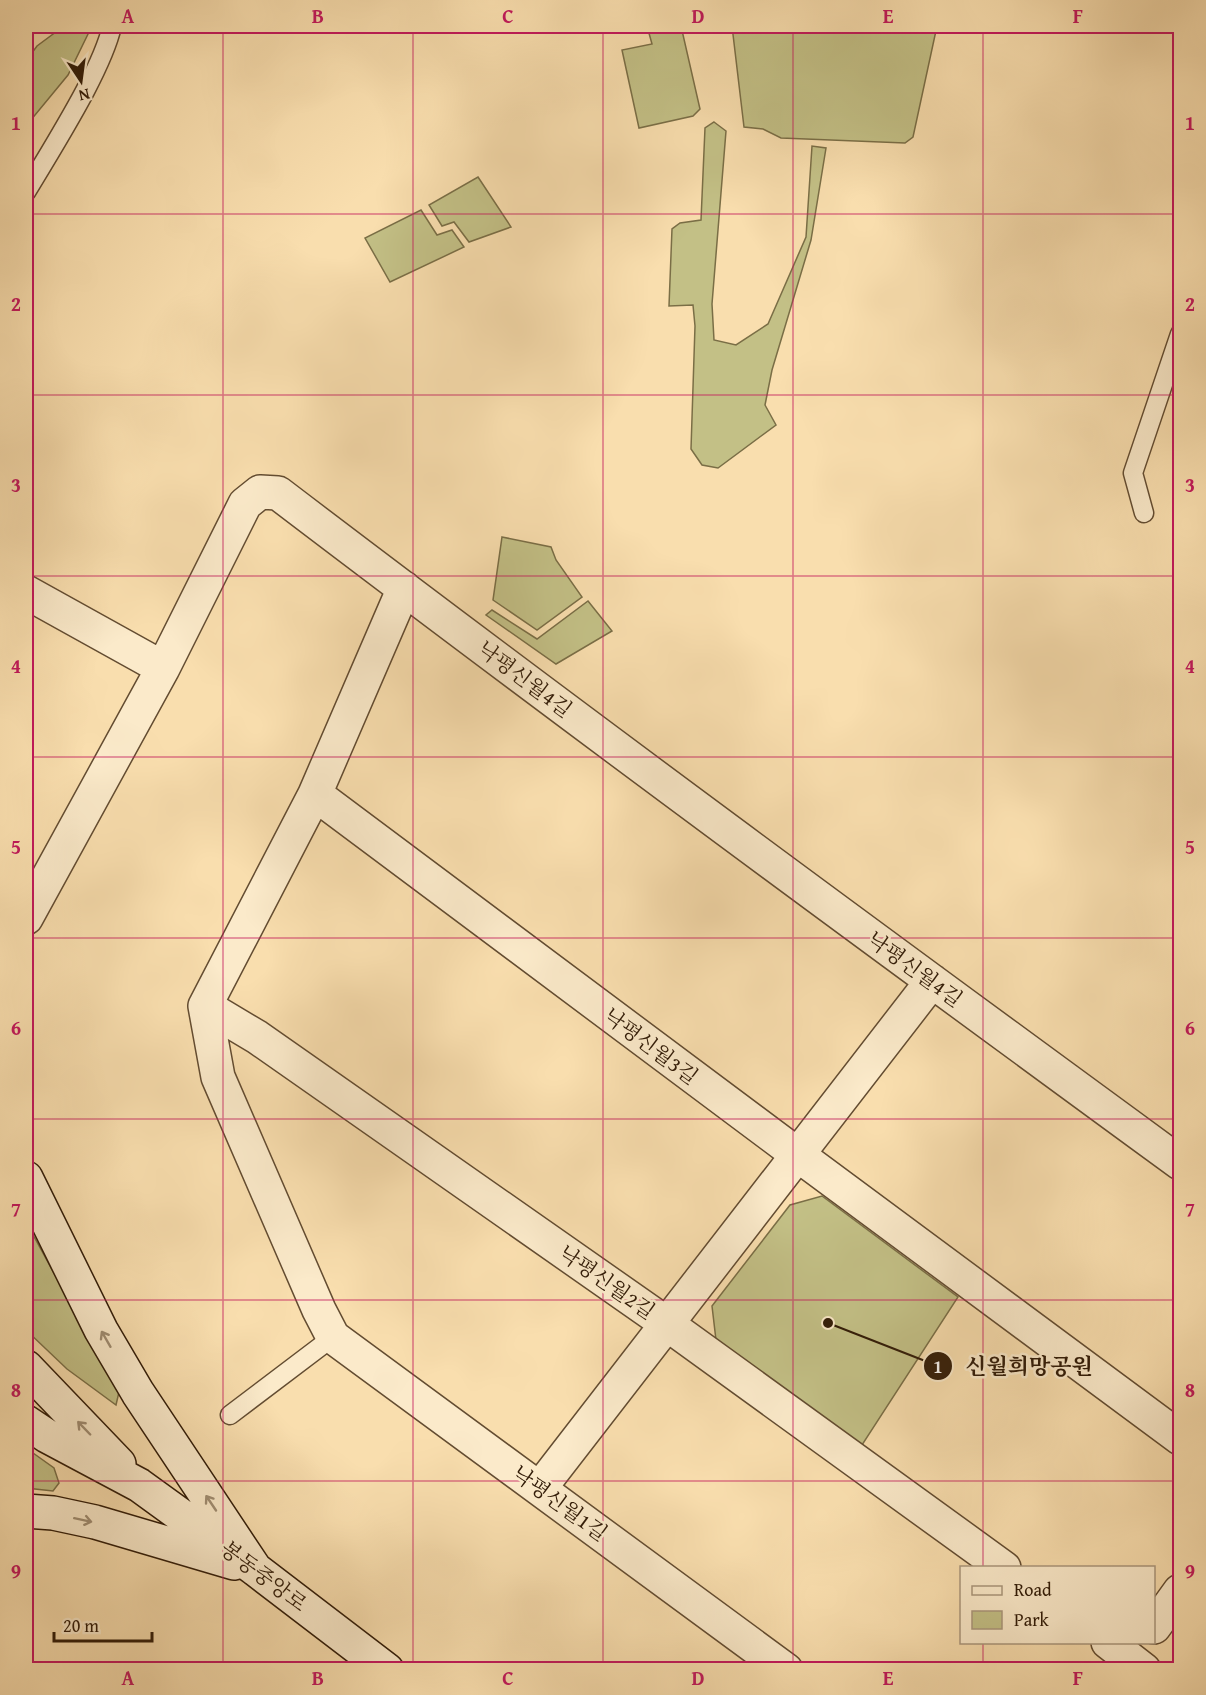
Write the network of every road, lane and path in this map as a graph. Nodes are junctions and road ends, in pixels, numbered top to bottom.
1 (112, 26) edge
2 (26, 192) edge
3 (1180, 334) edge
4 (1144, 513) dead end
5 (404, 588) junction
6 (26, 592) edge
7 (164, 668) junction
8 (315, 794) junction
9 (26, 918) edge
10 (932, 981) junction
11 (205, 1006) junction
12 (798, 1155) junction
13 (1180, 1163) edge
14 (26, 1178) edge
15 (668, 1324) junction
16 (333, 1337) junction
17 (26, 1367) edge
18 (230, 1415) dead end
19 (26, 1422) edge
20 (1180, 1438) edge
21 (139, 1485) junction
22 (540, 1488) junction
23 (26, 1511) edge
24 (1001, 1566) edge
25 (255, 1569) junction
26 (1180, 1591) edge
27 (1155, 1626) edge
28 (387, 1670) edge
29 (786, 1670) edge

1 - 2 lane
3 - 4 lane
5 - 7 street, 낙평신월4길
5 - 8 street
5 - 10 street, 낙평신월4길
6 - 7 street
7 - 9 street, 낙평신월4길
8 - 11 street
8 - 12 street, 낙평신월3길
10 - 12 street
10 - 13 street, 낙평신월4길
11 - 15 street, 낙평신월2길
11 - 16 street
12 - 15 street
12 - 20 street, 낙평신월3길
25 -> 14 street
15 - 22 street
15 - 24 street, 낙평신월2길
16 - 18 lane
16 - 22 street, 낙평신월1길
21 -> 17 street, 봉동중앙로
19 - 21 street, 봉동중앙로
21 - 25 street, 봉동중앙로
22 - 29 street, 낙평신월1길
23 -> 25 street
25 - 28 street, 봉동중앙로
26 - 27 street

